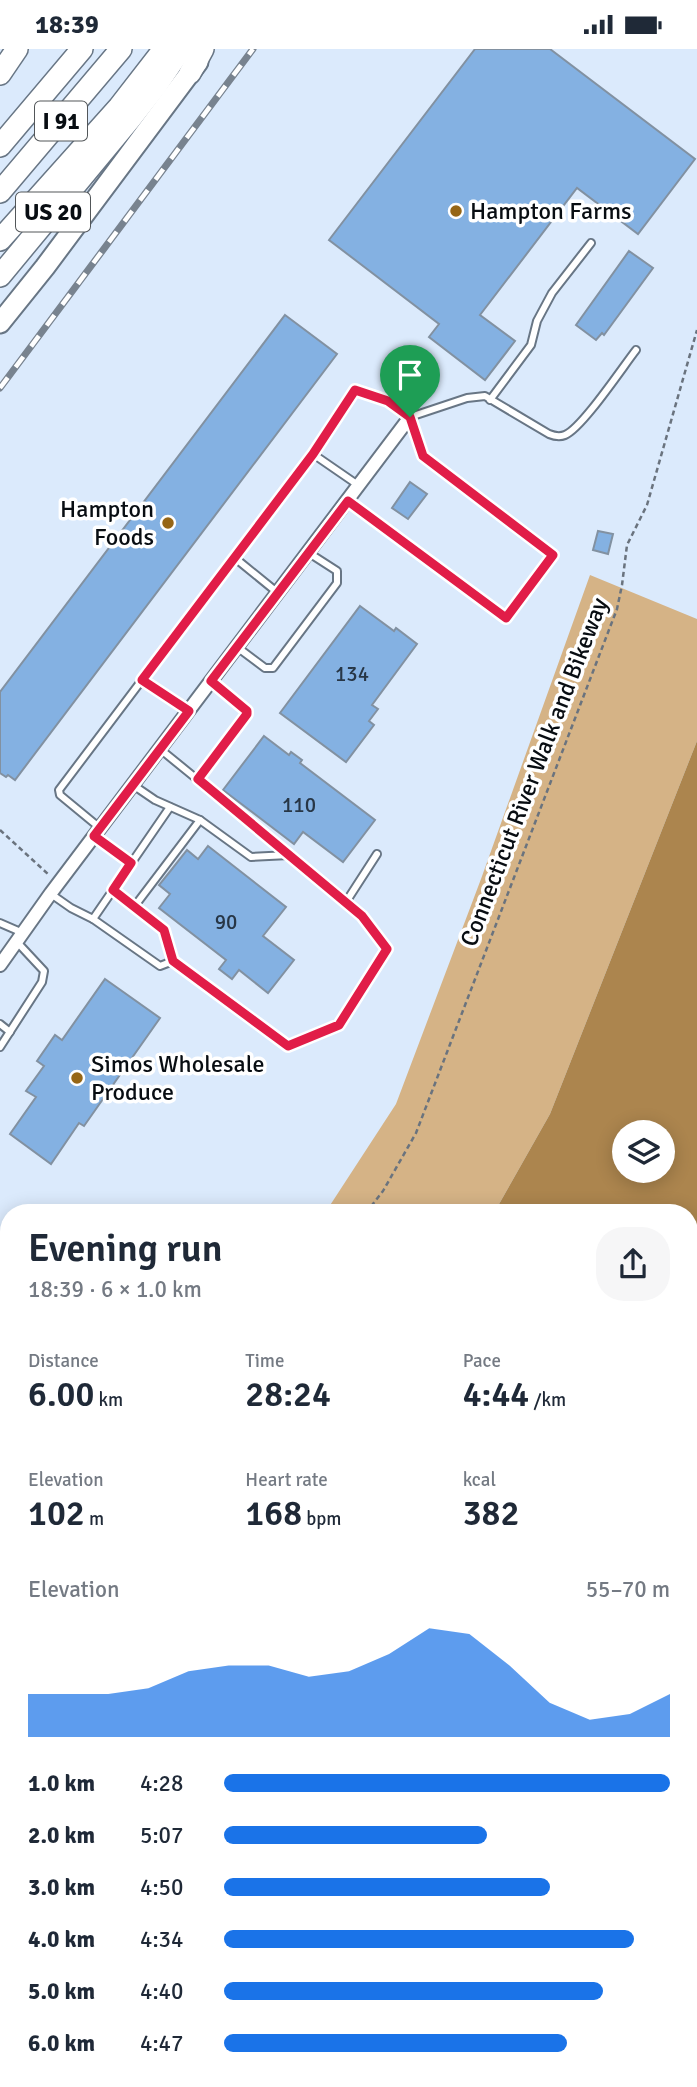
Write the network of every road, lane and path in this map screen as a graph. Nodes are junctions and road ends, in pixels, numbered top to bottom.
1 (12, 49) edge
2 (17, 49) edge
3 (82, 49) edge
4 (121, 49) edge
5 (164, 49) edge
6 (181, 49) edge
7 (205, 49) edge
8 (0, 62) edge
9 (190, 73) joint
10 (0, 74) edge
11 (100, 141) junction
12 (0, 146) edge
13 (0, 192) edge
14 (0, 240) edge
15 (591, 243) dead end
16 (0, 276) edge
17 (0, 323) edge
18 (697, 330) edge
19 (636, 350) dead end
20 (490, 400) junction
21 (410, 417) junction
22 (313, 454) junction
23 (360, 486) junction
24 (348, 501) junction
25 (309, 553) junction
26 (235, 558) junction
27 (278, 593) junction
28 (237, 647) junction
29 (142, 680) junction
30 (211, 681) junction
31 (189, 711) junction
32 (160, 749) junction
33 (198, 779) junction
34 (133, 785) junction
35 (170, 807) junction
36 (200, 820) junction
37 (0, 830) edge
38 (97, 832) junction
39 (289, 855) junction
40 (377, 855) dead end
41 (131, 863) junction
42 (55, 888) junction
43 (113, 890) junction
44 (346, 902) junction
45 (134, 907) junction
46 (93, 919) junction
47 (0, 923) edge
48 (20, 937) junction
49 (173, 961) junction
50 (0, 965) edge
51 (0, 1024) edge
52 (10, 1032) junction
53 (0, 1047) edge
54 (373, 1204) edge

1 - 8 highway
2 - 10 highway
3 - 12 highway, I 91
4 - 13 highway, I 91
5 - 11 highway
6 - 11 highway, US 20
7 - 9 highway
9 - 17 main road
11 - 14 highway
11 - 16 highway, US 20
15 - 20 lane
18 - 54 path, Connecticut River Walk and Bikeway
19 - 20 lane
20 - 21 lane
21 - 22 lane
21 - 23 street
21 - 24 lane
22 - 23 lane
22 - 26 lane
23 - 24 street
24 - 25 street
25 - 27 street
25 - 28 lane
26 - 27 lane
26 - 29 lane
27 - 28 street
28 - 30 street
29 - 31 lane
29 - 38 lane
30 - 31 street
30 - 33 lane
31 - 32 street
32 - 33 lane
32 - 34 street
33 - 39 lane
34 - 35 lane
34 - 38 street
35 - 36 lane
35 - 41 lane
36 - 39 lane
36 - 45 lane
37 - 42 path
38 - 41 lane
38 - 42 street
39 - 44 lane
40 - 44 lane
41 - 43 lane
42 - 46 lane
42 - 48 street
43 - 45 lane
43 - 46 lane
44 - 49 lane
45 - 49 lane
46 - 49 lane
47 - 48 lane
48 - 50 street
48 - 52 lane
51 - 52 lane
52 - 53 lane

